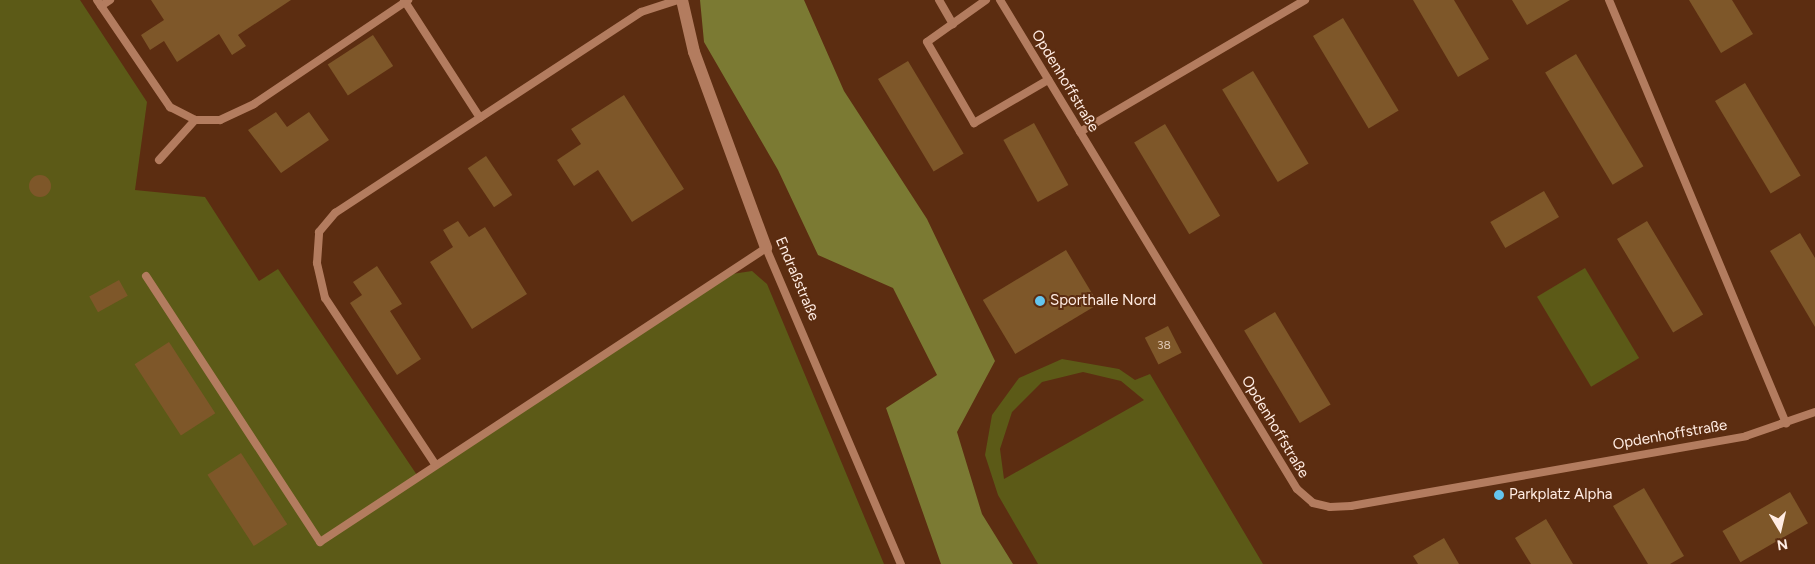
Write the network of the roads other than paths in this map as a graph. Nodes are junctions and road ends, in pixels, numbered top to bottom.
1 (110, 0) edge
2 (680, 0) edge
3 (938, 0) edge
4 (986, 0) edge
5 (1000, 0) edge
6 (1305, 0) edge
7 (1609, 0) edge
8 (406, 1) edge
9 (99, 3) edge
10 (953, 24) junction
11 (1048, 80) junction
12 (480, 118) junction
13 (195, 120) junction
14 (1080, 132) junction
15 (159, 160) dead end
16 (766, 248) junction
17 (146, 276) dead end
18 (1815, 412) edge
19 (1786, 424) junction
20 (435, 464) junction
21 (901, 564) edge

1 - 9 lane
2 - 12 lane
2 - 16 street, Endraßstraße
3 - 10 lane
4 - 10 lane
5 - 11 lane, Opdenhoffstraße
6 - 14 lane
7 - 19 lane
8 - 12 lane
8 - 13 lane
9 - 13 lane
10 - 11 lane
11 - 14 lane, Opdenhoffstraße
12 - 20 lane
13 - 15 lane
14 - 19 lane, Opdenhoffstraße
16 - 20 lane
16 - 21 lane, Endraßstraße
17 - 20 lane
18 - 19 lane, Opdenhoffstraße

